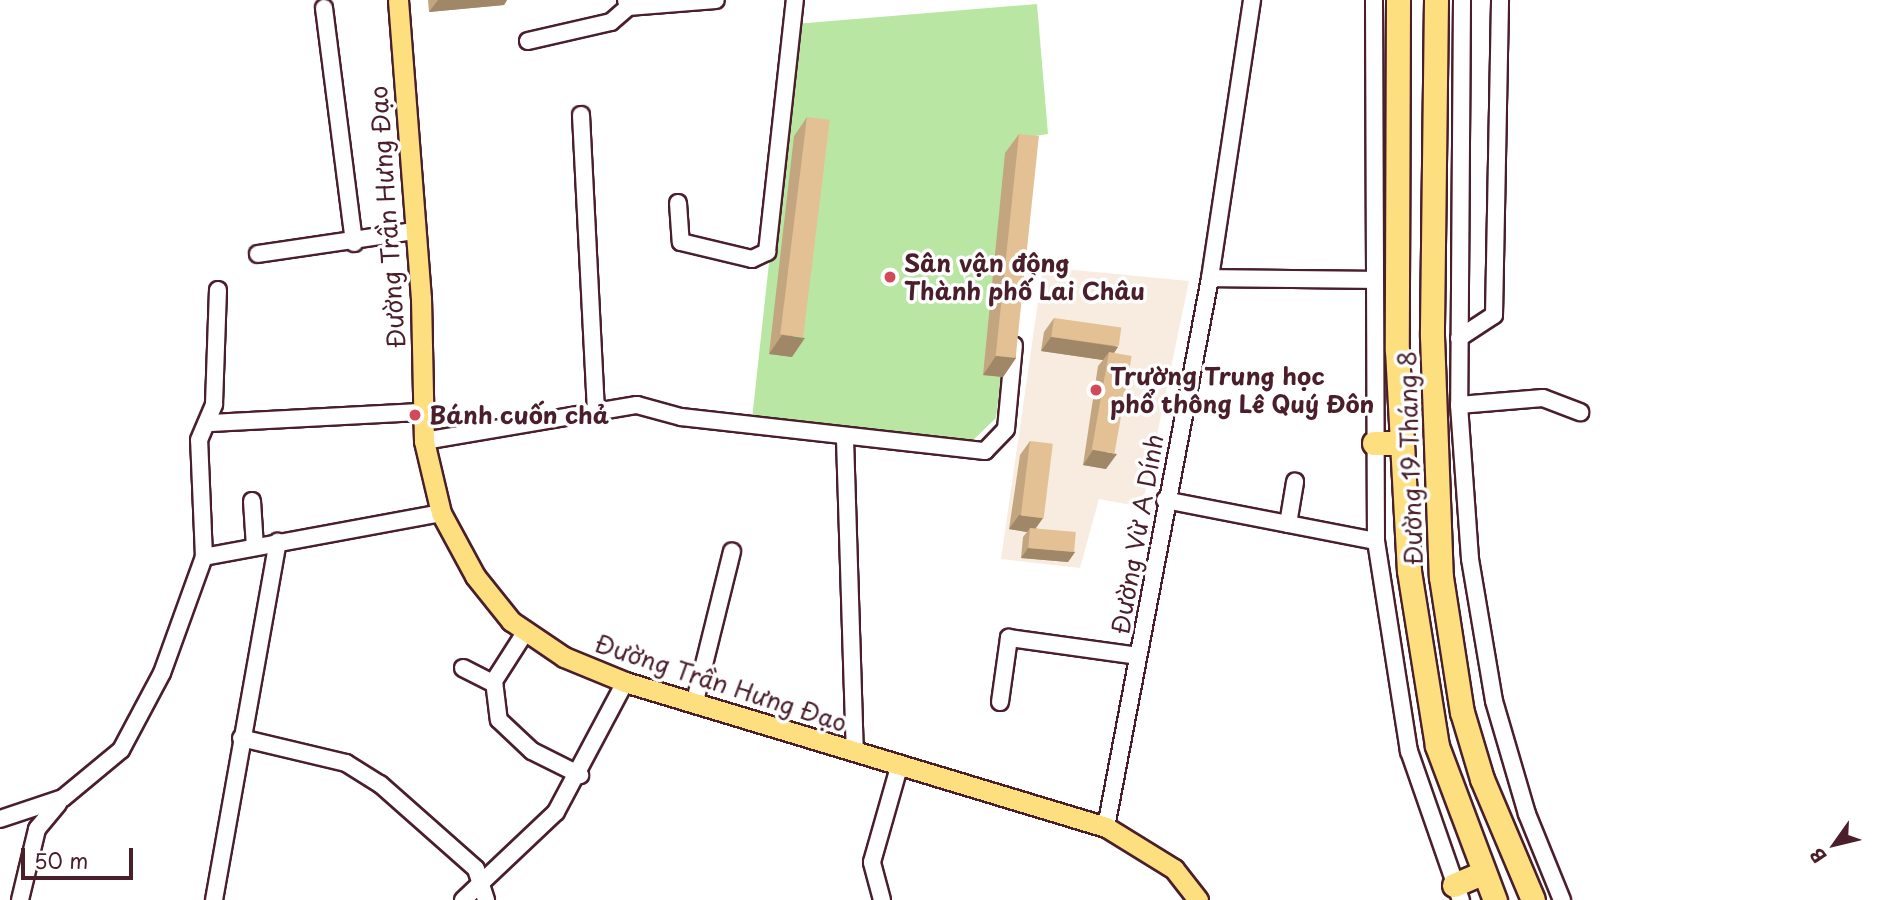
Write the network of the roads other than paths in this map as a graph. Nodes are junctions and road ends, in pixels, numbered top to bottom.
1 (398, 0) edge
2 (716, 0) edge
3 (795, 0) edge
4 (1252, 0) edge
5 (1374, 0) edge
6 (1398, 0) edge
7 (1436, 0) edge
8 (1462, 0) edge
9 (1500, 0) edge
10 (627, 4) edge
11 (324, 8) dead end
12 (528, 41) dead end
13 (581, 115) dead end
14 (678, 203) dead end
15 (414, 231) junction
16 (354, 243) junction
17 (258, 254) dead end
18 (1210, 278) junction
19 (1374, 280) junction
20 (218, 290) dead end
21 (1016, 319) edge
22 (1459, 338) junction
23 (1459, 405) junction
24 (596, 409) junction
25 (420, 412) junction
26 (1580, 412) dead end
27 (211, 423) junction
28 (845, 439) junction
29 (424, 441) junction
30 (1374, 443) junction
31 (1401, 443) junction
32 (1295, 482) dead end
33 (1165, 500) junction
34 (252, 501) dead end
35 (441, 513) junction
36 (1288, 524) junction
37 (1376, 541) junction
38 (278, 542) junction
39 (255, 547) junction
40 (732, 552) dead end
41 (204, 557) junction
42 (526, 631) junction
43 (1138, 656) junction
44 (463, 668) dead end
45 (625, 682) junction
46 (494, 684) junction
47 (695, 701) junction
48 (1000, 702) dead end
49 (241, 738) junction
50 (855, 751) junction
51 (899, 767) junction
52 (580, 775) junction
53 (63, 798) junction
54 (0, 819) edge
55 (1106, 827) junction
56 (1482, 873) junction
57 (482, 879) junction
58 (1457, 892) edge
59 (20, 900) edge
60 (214, 900) edge
61 (463, 900) edge
62 (486, 900) edge
63 (882, 900) edge
64 (1198, 900) edge
65 (1495, 900) edge
66 (1533, 900) edge
67 (1562, 900) edge

1 - 15 main road, Đường Trần Hưng Đạo
2 - 10 street
3 - 14 street
4 - 18 street, Đường Vừ A Dính
5 - 19 street, Đường 19 Tháng 8
6 - 31 highway, Đường 19 Tháng 8
7 - 66 highway, Đường 19 Tháng 8
8 - 22 street, Đường 19 Tháng 8
9 - 22 street
10 - 12 street
11 - 16 street
13 - 24 street
15 - 16 street
15 - 25 main road, Đường Trần Hưng Đạo
16 - 17 street
18 - 19 street
18 - 33 street, Đường Vừ A Dính
19 - 30 street, Đường 19 Tháng 8
20 - 27 street
21 - 28 street
22 - 23 street, Đường 19 Tháng 8
23 - 26 street
23 - 67 street, Đường 19 Tháng 8
24 - 28 street
24 - 29 street
25 - 27 street
25 - 29 main road, Đường Trần Hưng Đạo
27 - 41 street
28 - 50 street
29 - 35 main road, Đường Trần Hưng Đạo
30 - 31 highway
30 - 37 street, Đường 19 Tháng 8
31 - 56 highway, Đường 19 Tháng 8
32 - 36 street
33 - 36 street
33 - 43 street, Đường Vừ A Dính
34 - 39 street
35 - 38 street
35 - 42 main road, Đường Trần Hưng Đạo
36 - 37 street
37 - 58 street, Đường 19 Tháng 8
38 - 39 street
38 - 49 street
39 - 41 street
40 - 47 street
41 - 53 street
42 - 45 main road, Đường Trần Hưng Đạo
42 - 46 street
43 - 48 street
43 - 55 street, Đường Vừ A Dính
44 - 46 street
45 - 47 main road, Đường Trần Hưng Đạo
45 - 52 street
46 - 52 street
47 - 50 main road, Đường Trần Hưng Đạo
49 - 57 street
49 - 60 street
50 - 51 main road, Đường Trần Hưng Đạo
51 - 55 main road, Đường Trần Hưng Đạo
51 - 63 street
52 - 57 street
53 - 54 street
53 - 59 street
55 - 64 main road, Đường Trần Hưng Đạo
56 - 58 highway
56 - 65 highway, Đường 19 Tháng 8
57 - 61 street
57 - 62 street

